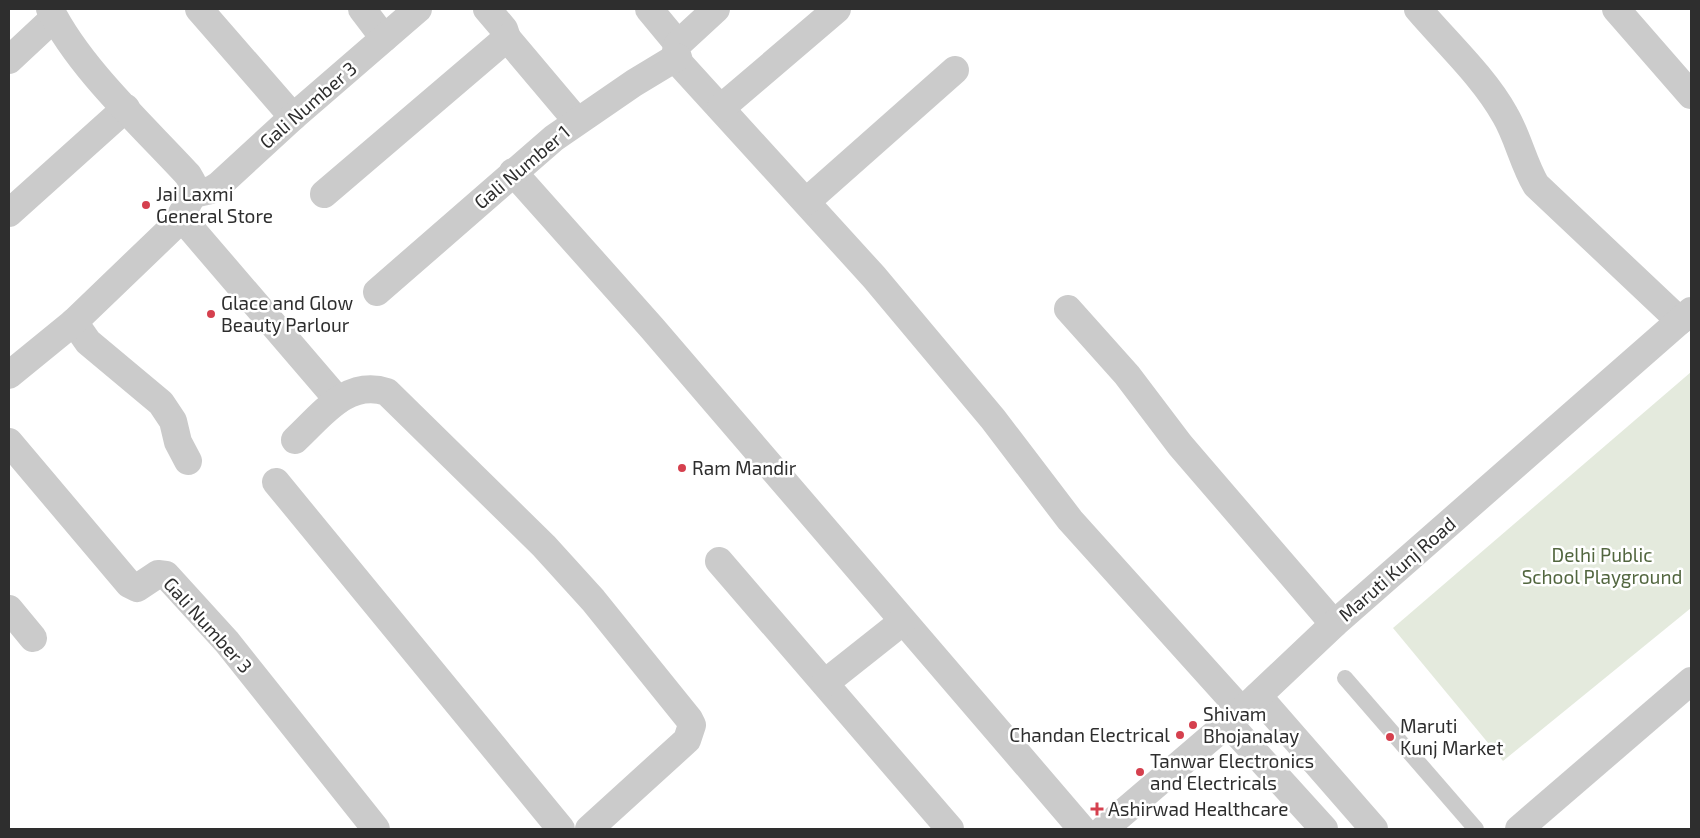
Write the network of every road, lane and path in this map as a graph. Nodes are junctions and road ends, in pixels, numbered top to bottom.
1 (199, 9) edge
2 (362, 9) edge
3 (418, 9) edge
4 (487, 9) edge
5 (649, 9) edge
6 (716, 9) edge
7 (837, 9) edge
8 (1418, 9) edge
9 (1616, 9) edge
10 (52, 13) edge
11 (384, 38) junction
12 (507, 38) junction
13 (678, 50) junction
14 (9, 60) edge
15 (955, 70) dead end
16 (1691, 96) edge
17 (126, 108) junction
18 (721, 108) junction
19 (293, 117) junction
20 (577, 121) junction
21 (513, 172) junction
22 (193, 194) junction
23 (324, 194) dead end
24 (807, 201) junction
25 (9, 212) edge
26 (181, 217) junction
27 (377, 292) dead end
28 (1068, 309) dead end
29 (1686, 316) edge
30 (74, 322) junction
31 (9, 376) edge
32 (338, 400) junction
33 (295, 440) dead end
34 (9, 442) edge
35 (188, 461) dead end
36 (276, 482) dead end
37 (719, 561) dead end
38 (9, 609) edge
39 (902, 622) junction
40 (1334, 624) junction
41 (33, 638) dead end
42 (1345, 678) dead end
43 (1691, 681) edge
44 (825, 683) junction
45 (1243, 710) junction
46 (376, 829) edge
47 (561, 829) edge
48 (589, 829) edge
49 (950, 829) edge
50 (1082, 829) edge
51 (1104, 829) edge
52 (1324, 829) edge
53 (1374, 829) edge
54 (1476, 829) edge
55 (1519, 829) edge

1 - 19 street
2 - 11 street
3 - 11 street, Gali Number 3
4 - 12 street
5 - 13 street
6 - 13 street, Gali Number 1
7 - 18 street
8 - 29 street
9 - 16 street
10 - 14 street
10 - 17 street
11 - 19 street, Gali Number 3
12 - 20 street
12 - 23 street
13 - 18 street
13 - 20 street, Gali Number 1
15 - 24 street
17 - 22 street
17 - 25 street
18 - 24 street
19 - 22 street, Gali Number 3
20 - 21 street, Gali Number 1
21 - 27 street, Gali Number 1
21 - 39 street
22 - 26 street
24 - 45 street
26 - 30 street
26 - 32 street
28 - 40 street
29 - 40 street, Maruti Kunj Road
30 - 31 street
30 - 35 street
32 - 33 street
32 - 48 street
34 - 46 street, Gali Number 3
36 - 47 street
37 - 44 street
38 - 41 street
39 - 44 street
39 - 50 street
40 - 45 street, Maruti Kunj Road
42 - 54 lane
43 - 55 street
44 - 49 street
45 - 51 street, Maruti Kunj Road
45 - 52 street
45 - 53 street

